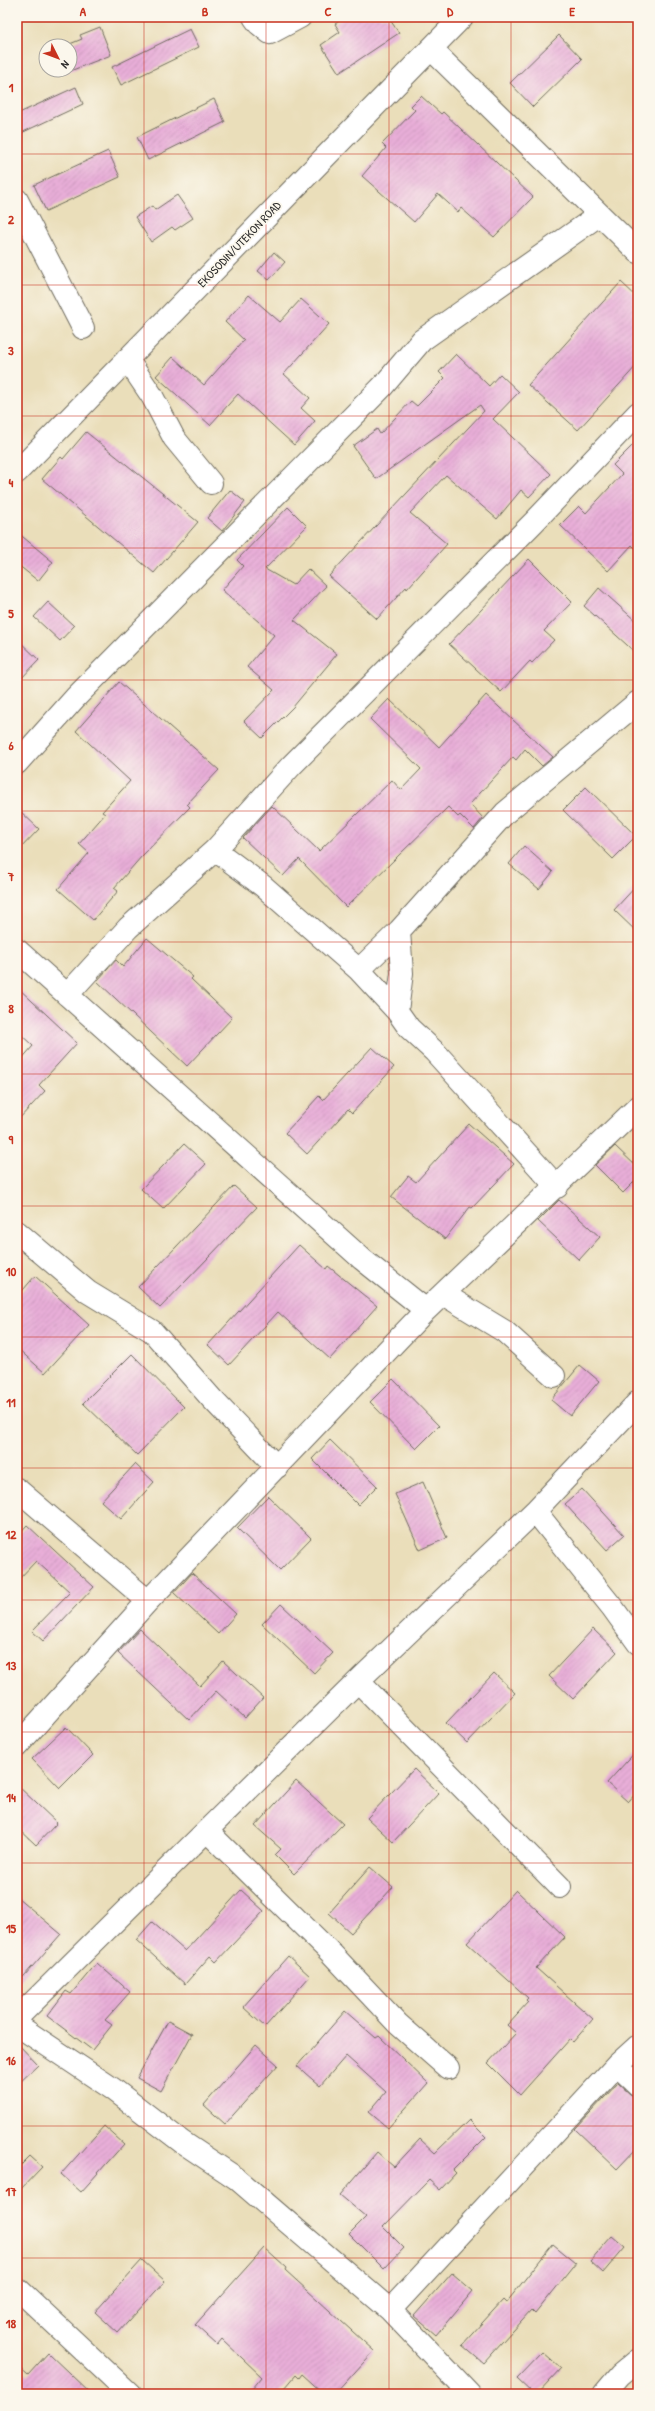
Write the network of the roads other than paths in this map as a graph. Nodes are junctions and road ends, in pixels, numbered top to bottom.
1 (254, 17) edge
2 (300, 17) edge
3 (462, 17) edge
4 (430, 49) junction
5 (17, 200) edge
6 (599, 215) junction
7 (638, 252) edge
8 (83, 328) dead end
9 (127, 359) junction
10 (638, 413) edge
11 (17, 472) edge
12 (211, 483) dead end
13 (638, 702) edge
14 (17, 763) edge
15 (215, 850) junction
16 (399, 931) junction
17 (17, 950) edge
18 (359, 970) junction
19 (67, 995) junction
20 (397, 1011) junction
21 (638, 1107) edge
22 (557, 1187) junction
23 (17, 1232) edge
24 (443, 1294) junction
25 (426, 1310) junction
26 (554, 1376) dead end
27 (638, 1402) edge
28 (630, 1421) edge
29 (277, 1467) junction
30 (17, 1489) edge
31 (535, 1511) junction
32 (148, 1601) junction
33 (638, 1642) edge
34 (358, 1681) junction
35 (17, 1746) edge
36 (207, 1831) junction
37 (560, 1887) dead end
38 (17, 2018) edge
39 (17, 2025) edge
40 (638, 2046) edge
41 (618, 2065) junction
42 (448, 2068) dead end
43 (638, 2085) edge
44 (17, 2288) edge
45 (390, 2310) junction
46 (638, 2360) edge
47 (130, 2394) edge
48 (470, 2394) edge
49 (604, 2394) edge

1 - 2 street
3 - 4 street, EKOSODIN/UTEKON ROAD
4 - 6 street
4 - 9 street, EKOSODIN/UTEKON ROAD
5 - 8 street
6 - 7 street
6 - 14 street
9 - 11 street, EKOSODIN/UTEKON ROAD
9 - 12 street
10 - 15 street
13 - 16 street
15 - 18 street
15 - 19 street
16 - 18 street
16 - 20 street
17 - 19 street
18 - 20 street
19 - 25 street
20 - 22 street
21 - 22 street
22 - 24 street
23 - 29 street
24 - 25 street
24 - 26 street
25 - 29 street
27 - 28 street
28 - 31 street
29 - 32 street
30 - 32 street
31 - 33 street
31 - 34 street
32 - 35 street
34 - 36 street
34 - 37 street
36 - 38 street
36 - 42 street
39 - 45 street
40 - 41 street
41 - 43 street
41 - 45 street
44 - 47 street
45 - 48 street
46 - 49 street

